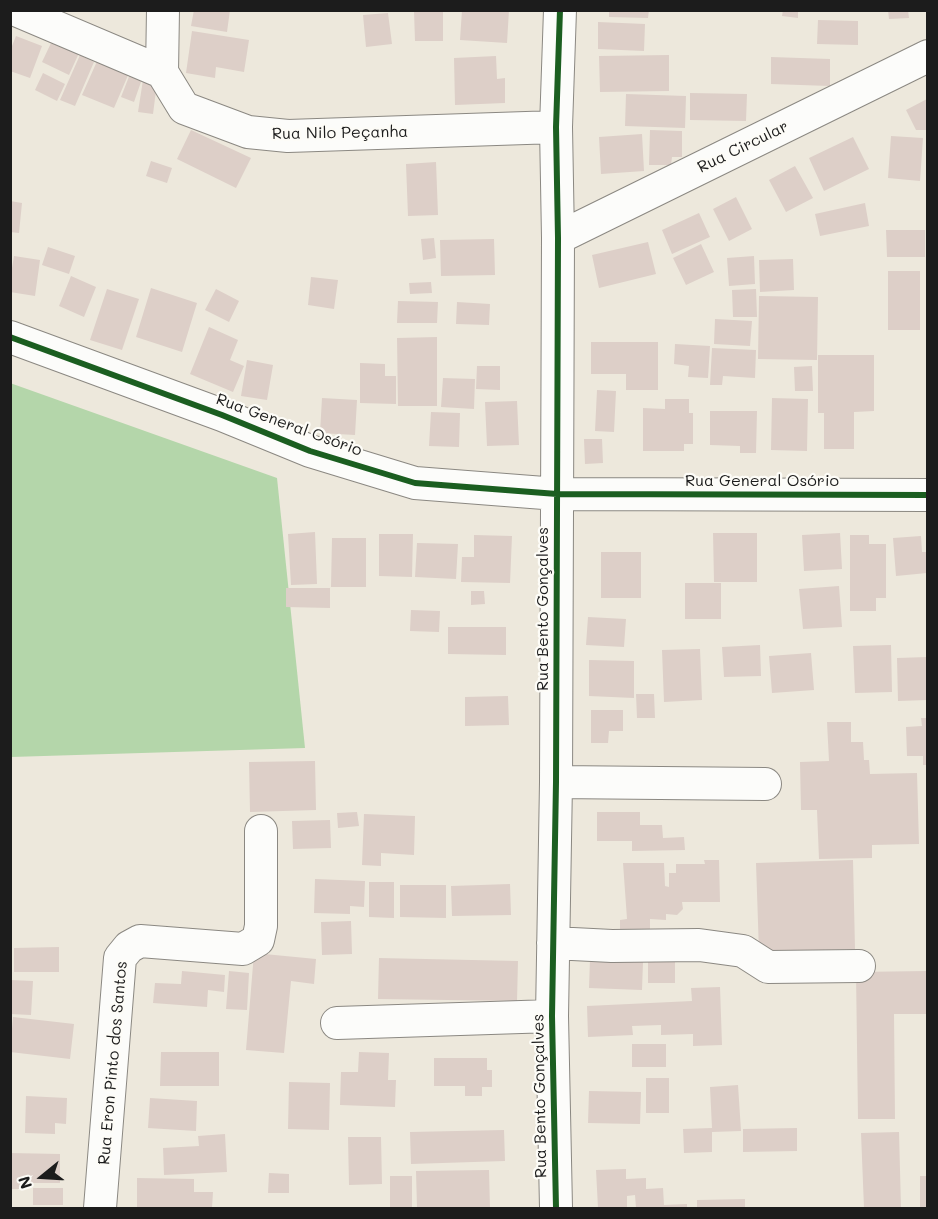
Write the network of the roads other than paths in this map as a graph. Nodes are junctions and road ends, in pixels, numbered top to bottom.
1 (16, 10) edge
2 (163, 10) edge
3 (560, 10) edge
4 (927, 56) edge
5 (162, 72) junction
6 (556, 127) junction
7 (558, 238) junction
8 (10, 337) edge
9 (557, 494) junction
10 (927, 495) edge
11 (556, 782) junction
12 (765, 784) dead end
13 (261, 831) dead end
14 (553, 943) junction
15 (859, 966) dead end
16 (552, 1016) junction
17 (338, 1023) dead end
18 (100, 1209) edge
19 (556, 1209) edge

1 - 5 street
2 - 5 street
3 - 6 street, Rua Bento Gonçalves
4 - 7 street, Rua Circular
5 - 6 street, Rua Nilo Peçanha
6 - 7 street, Rua Bento Gonçalves
7 - 9 street, Rua Bento Gonçalves
8 - 9 street, Rua General Osório
9 - 10 street, Rua General Osório
9 - 11 street, Rua Bento Gonçalves
11 - 12 street
11 - 14 street, Rua Bento Gonçalves
13 - 18 street, Rua Eron Pinto dos Santos
14 - 15 street
14 - 16 street, Rua Bento Gonçalves
16 - 17 street
16 - 19 street, Rua Bento Gonçalves

